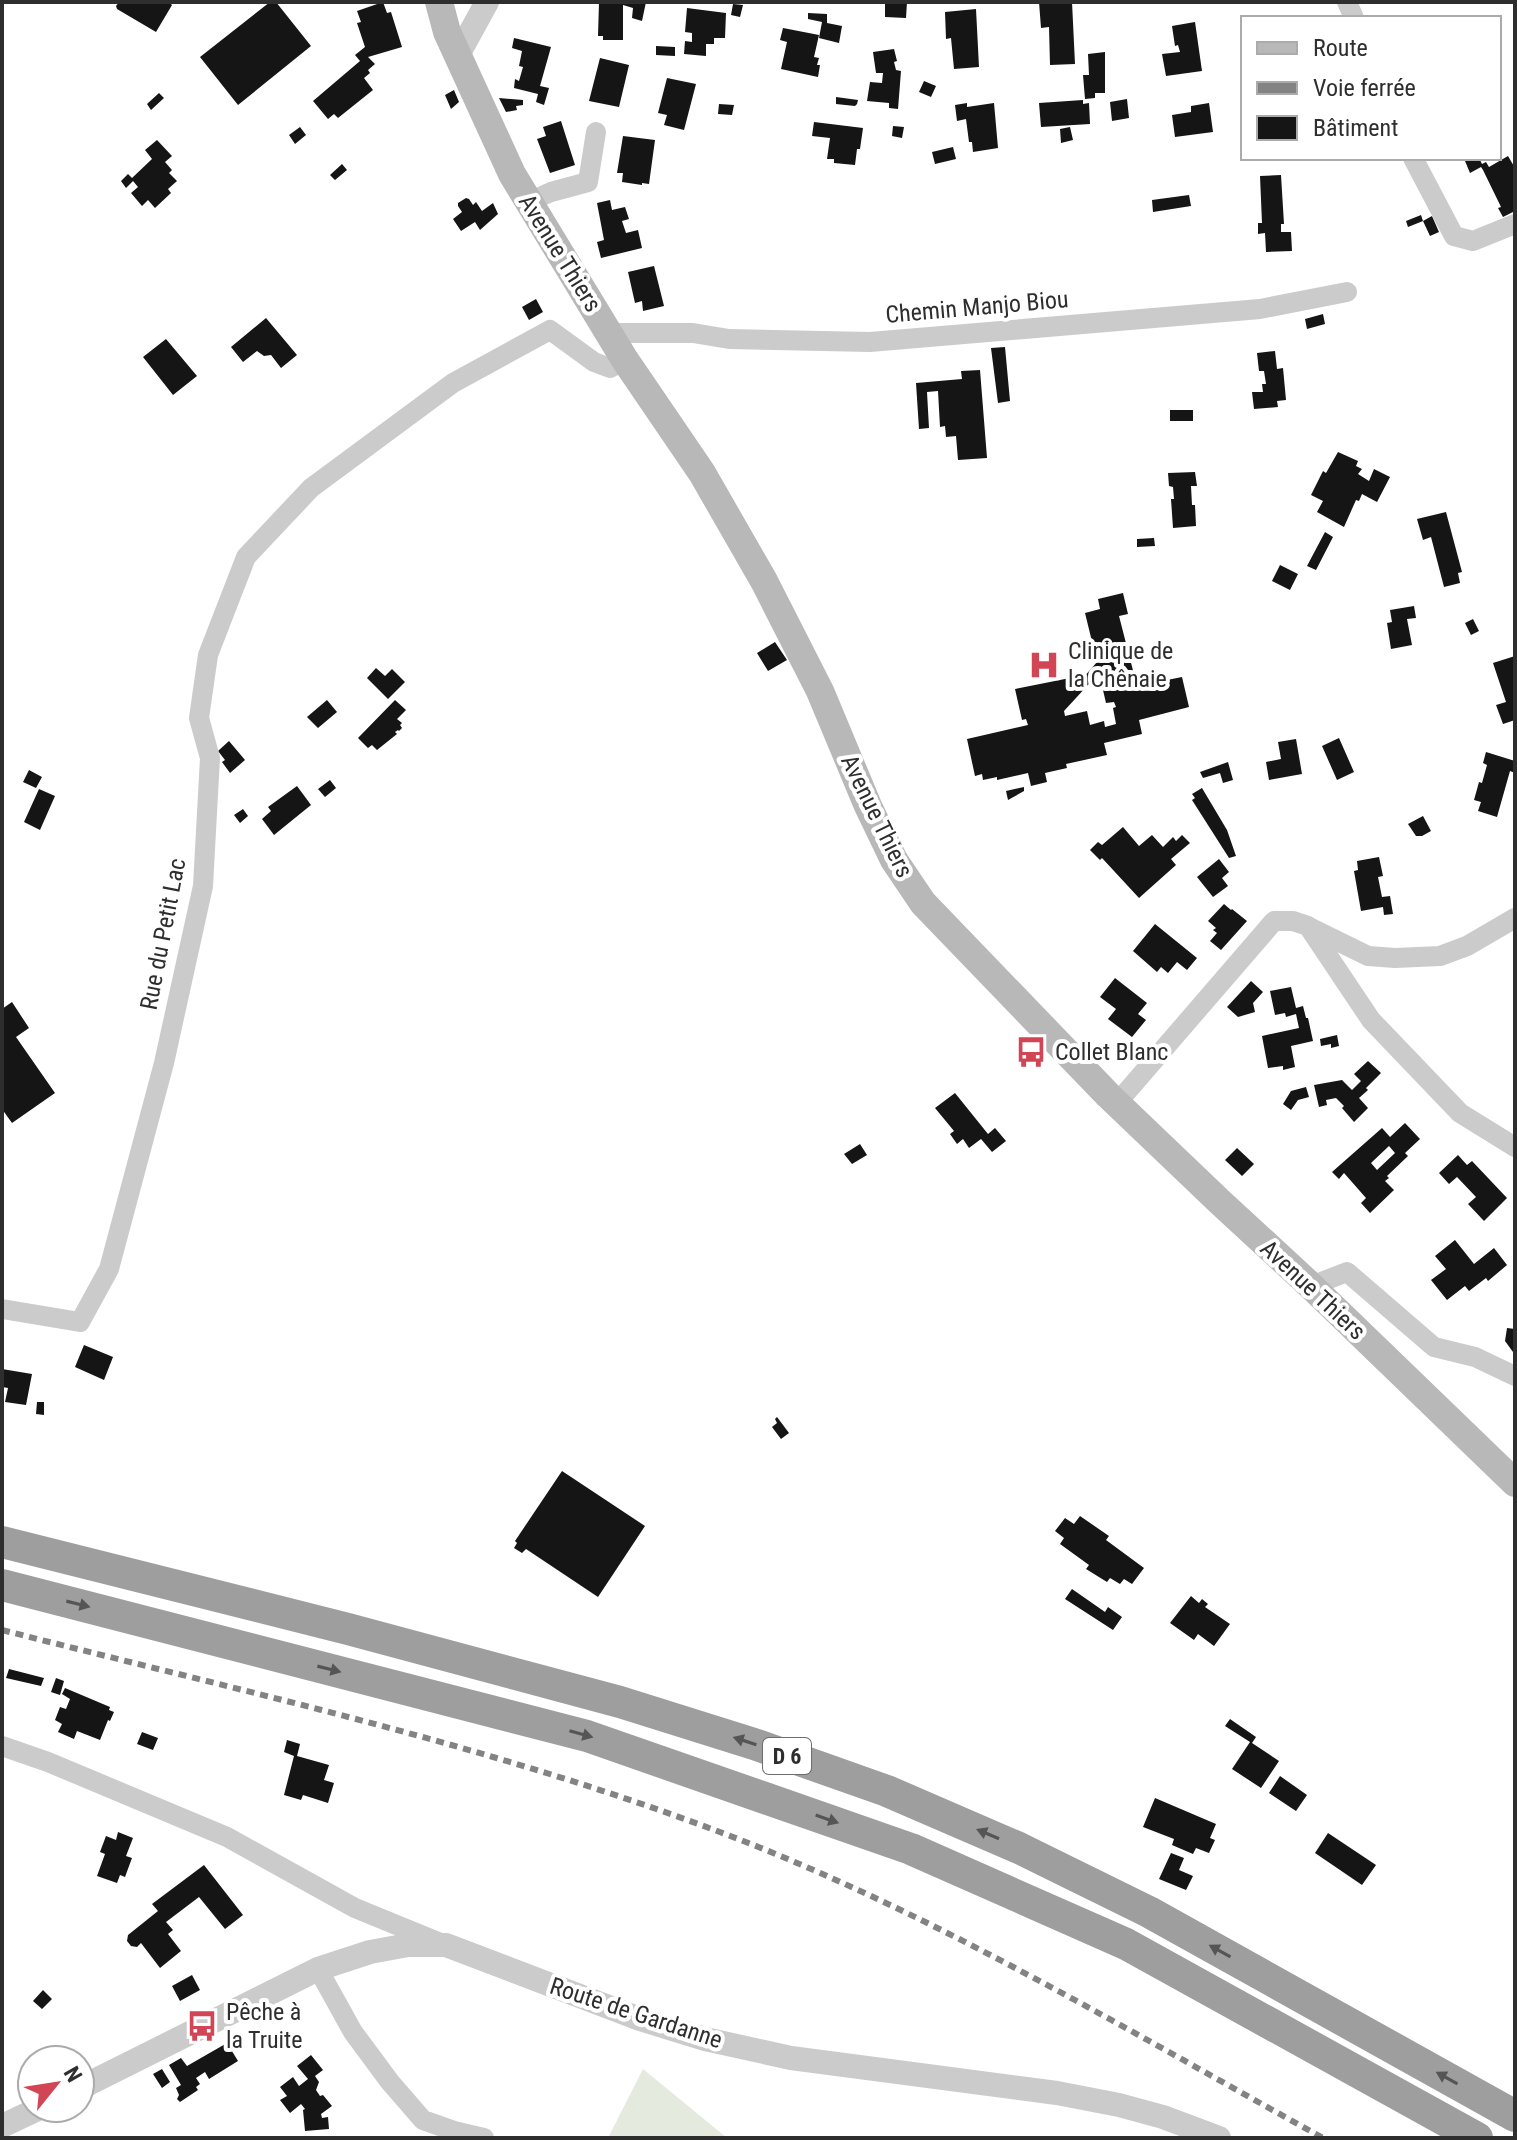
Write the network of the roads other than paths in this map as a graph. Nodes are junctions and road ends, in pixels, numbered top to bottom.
1 (439, 2) edge
2 (487, 2) edge
3 (458, 55) junction
4 (596, 132) dead end
5 (1414, 160) edge
6 (529, 202) junction
7 (1515, 224) edge
8 (1347, 292) dead end
9 (609, 333) junction
10 (625, 360) junction
11 (1515, 918) edge
12 (1308, 926) junction
13 (1117, 1103) junction
14 (1515, 1147) edge
15 (1311, 1286) junction
16 (2, 1309) edge
17 (1515, 1376) edge
18 (1515, 1483) edge
19 (2, 1542) edge
20 (2, 1585) edge
21 (2, 1746) edge
22 (446, 1945) junction
23 (318, 1969) junction
24 (96, 2080) edge
25 (1515, 2116) edge
26 (484, 2138) edge
27 (1219, 2138) edge
28 (1477, 2138) edge

1 - 3 main road, Avenue Thiers
2 - 3 street
3 - 6 main road, Avenue Thiers
4 - 6 street
5 - 7 street
6 - 9 main road, Avenue Thiers
8 - 9 street, Chemin Manjo Biou
9 - 10 main road, Avenue Thiers
10 - 13 main road, Avenue Thiers
10 - 16 street, Rue du Petit Lac
11 - 12 street
12 - 13 street
12 - 14 street
13 - 15 main road, Avenue Thiers
15 - 17 street
15 - 18 main road, Avenue Thiers
25 -> 19 highway, D 6
20 -> 28 highway, D 6
21 - 22 street
22 - 23 street, Route de Gardanne
22 - 27 street, Route de Gardanne
23 - 24 street, Route de Gardanne
23 - 26 street

